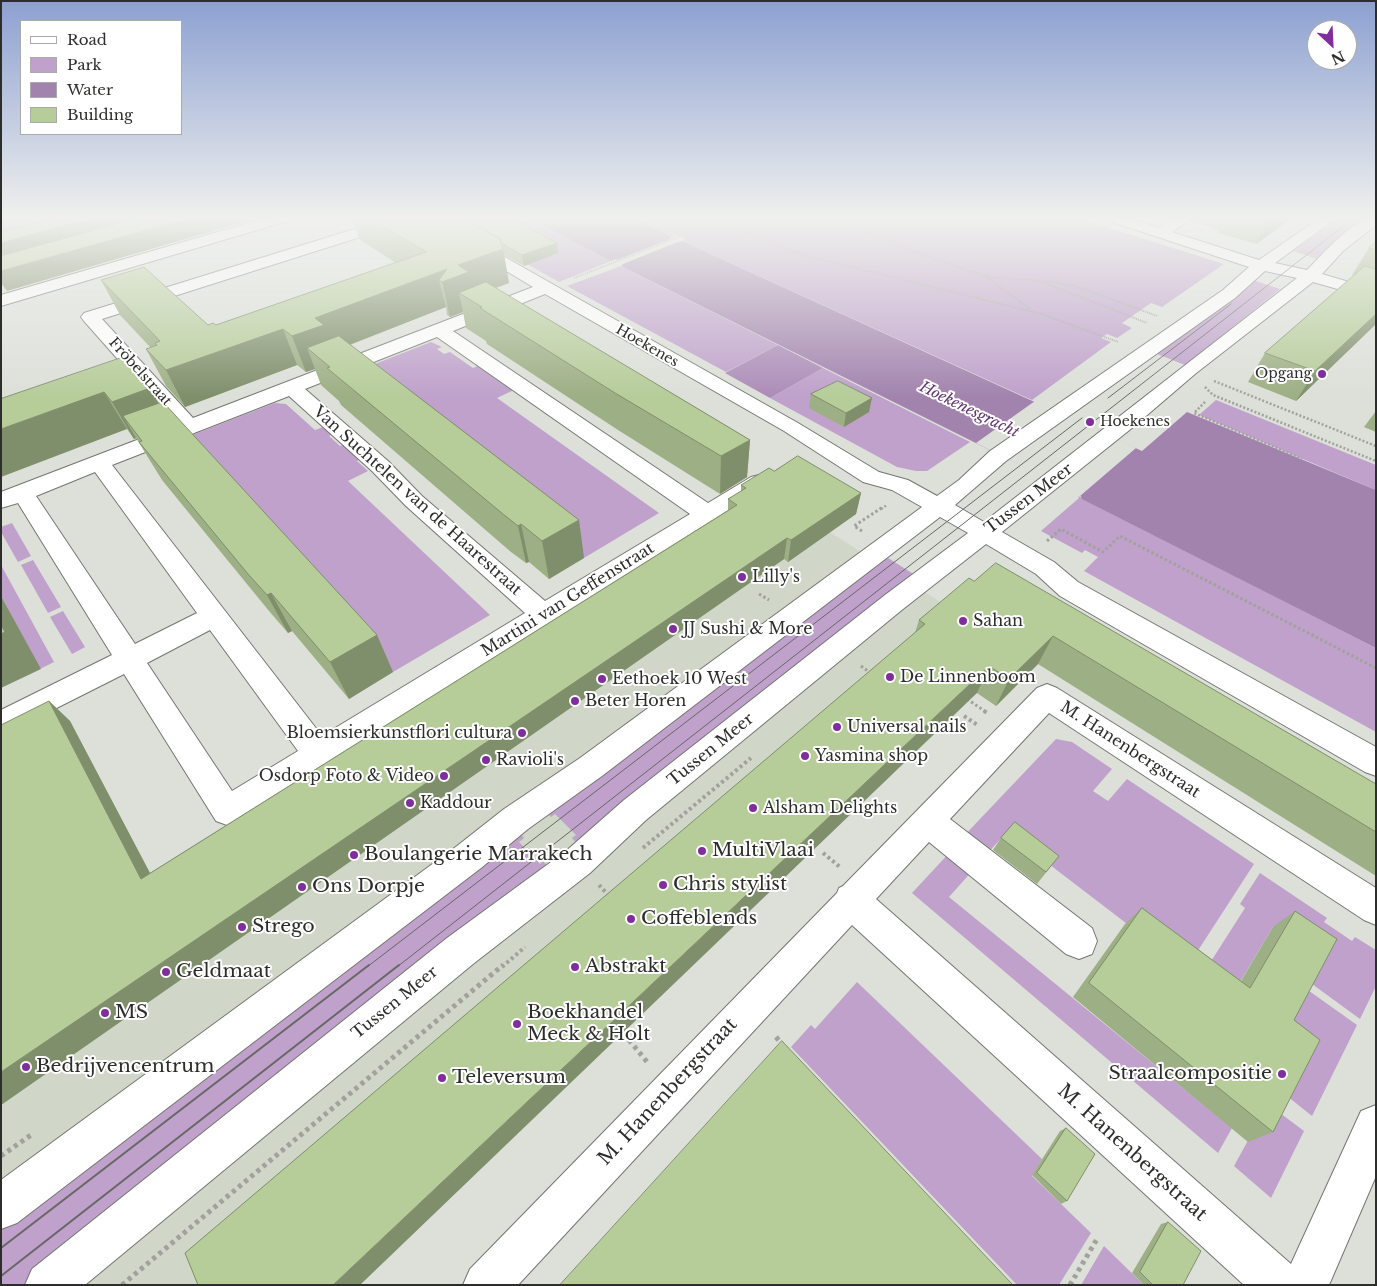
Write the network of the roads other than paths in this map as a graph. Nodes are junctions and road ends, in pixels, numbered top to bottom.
1 (82, 277) edge
2 (219, 277) edge
3 (526, 277) edge
4 (1248, 277) edge
5 (1309, 277) edge
6 (1314, 277) edge
7 (545, 288) junction
8 (1376, 295) edge
9 (1, 301) edge
10 (438, 329) junction
11 (291, 387) junction
12 (190, 427) junction
13 (799, 457) junction
14 (99, 463) junction
15 (12, 497) edge
16 (932, 511) junction
17 (707, 514) junction
18 (977, 538) junction
19 (544, 615) junction
20 (214, 616) junction
21 (129, 659) junction
22 (1, 724) edge
23 (319, 755) junction
24 (1376, 764) edge
25 (927, 822) junction
26 (851, 900) junction
27 (1376, 908) edge
28 (1079, 941) dead end
29 (1376, 1126) edge
30 (1, 1207) edge
31 (48, 1285) edge
32 (486, 1285) edge
33 (1279, 1285) edge
34 (1305, 1285) edge

1 - 9 street
2 - 12 street, Fröbelstraat
3 - 7 street, Hoekenes
4 - 16 street
5 - 18 street, Tussen Meer
6 - 8 street
7 - 10 street
7 - 13 street, Hoekenes
10 - 11 street
10 - 17 street
11 - 12 street
11 - 19 street, Van Suchtelen van de Haarestraat
12 - 14 street
13 - 16 street, Hoekenes
13 - 17 street, Martini van Geffenstraat
14 - 15 street
14 - 20 street
15 - 21 street, Martini van Geffenstraat
16 - 18 street, Hoekenes
16 - 30 street
17 - 19 street, Martini van Geffenstraat
18 - 24 street, Hoekenes
18 - 31 street, Tussen Meer
19 - 23 street, Martini van Geffenstraat
20 - 21 street
20 - 23 street
21 - 22 street
21 - 23 street, Martini van Geffenstraat
25 - 26 street, M. Hanenbergstraat
25 - 27 street, M. Hanenbergstraat
25 - 28 street
26 - 32 street, M. Hanenbergstraat
26 - 33 street, M. Hanenbergstraat
29 - 34 street

